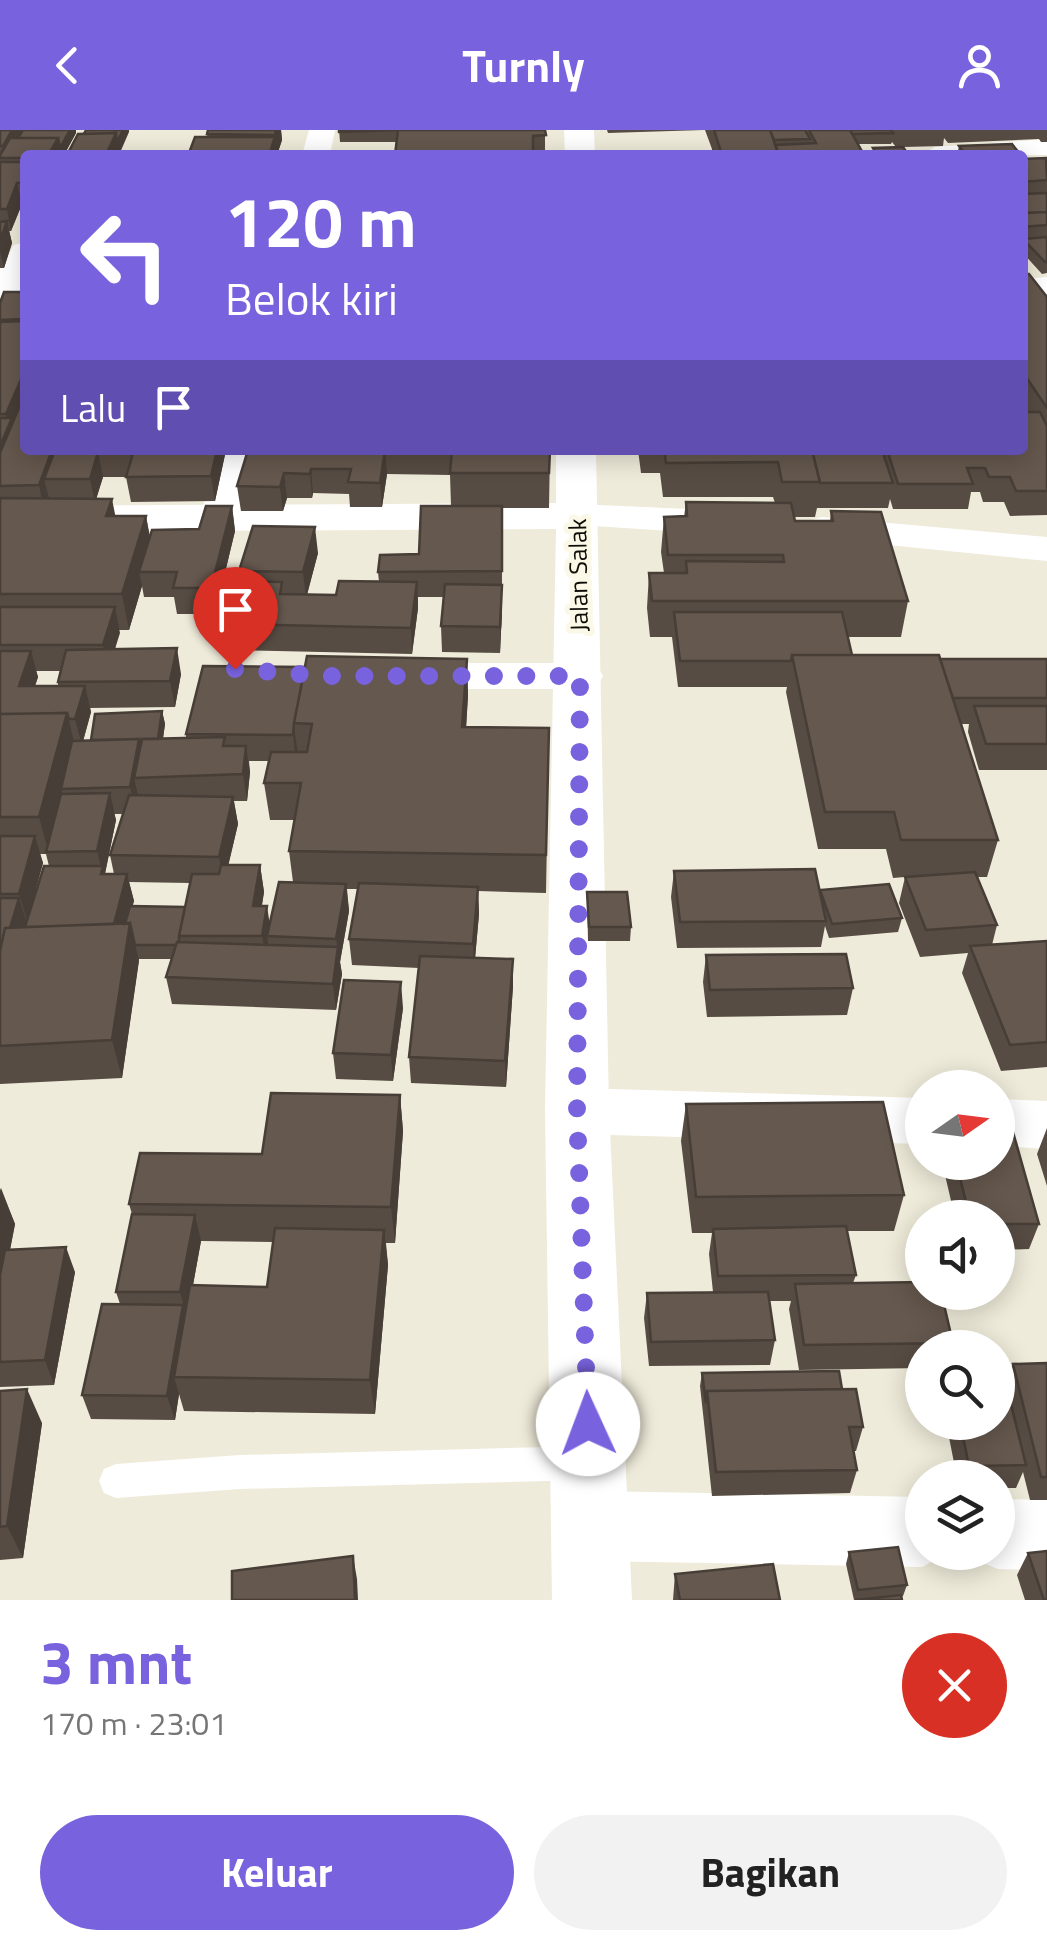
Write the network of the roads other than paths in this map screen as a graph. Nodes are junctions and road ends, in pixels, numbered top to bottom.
1 (1047, 147) edge
2 (1005, 150) edge
3 (20, 261) edge
4 (0, 300) edge
5 (237, 455) edge
6 (576, 455) edge
7 (577, 516) junction
8 (0, 519) edge
9 (219, 520) junction
10 (1047, 548) edge
11 (364, 676) edge
12 (580, 676) junction
13 (577, 1111) junction
14 (905, 1121) edge
15 (1015, 1124) edge
16 (1047, 1125) edge
17 (116, 1481) dead end
18 (591, 1495) junction
19 (905, 1530) edge
20 (1015, 1534) edge
21 (1047, 1535) edge
22 (592, 1600) edge

1 - 2 street
3 - 4 street
5 - 9 street
6 - 7 street, Jalan Salak
7 - 9 street
7 - 10 street
7 - 12 street, Jalan Salak
8 - 9 street
11 - 12 street
12 - 13 street, Jalan Salak
13 - 14 street
13 - 18 street, Jalan Salak
15 - 16 street
17 - 18 lane
18 - 19 street
18 - 22 street, Jalan Salak
20 - 21 street

